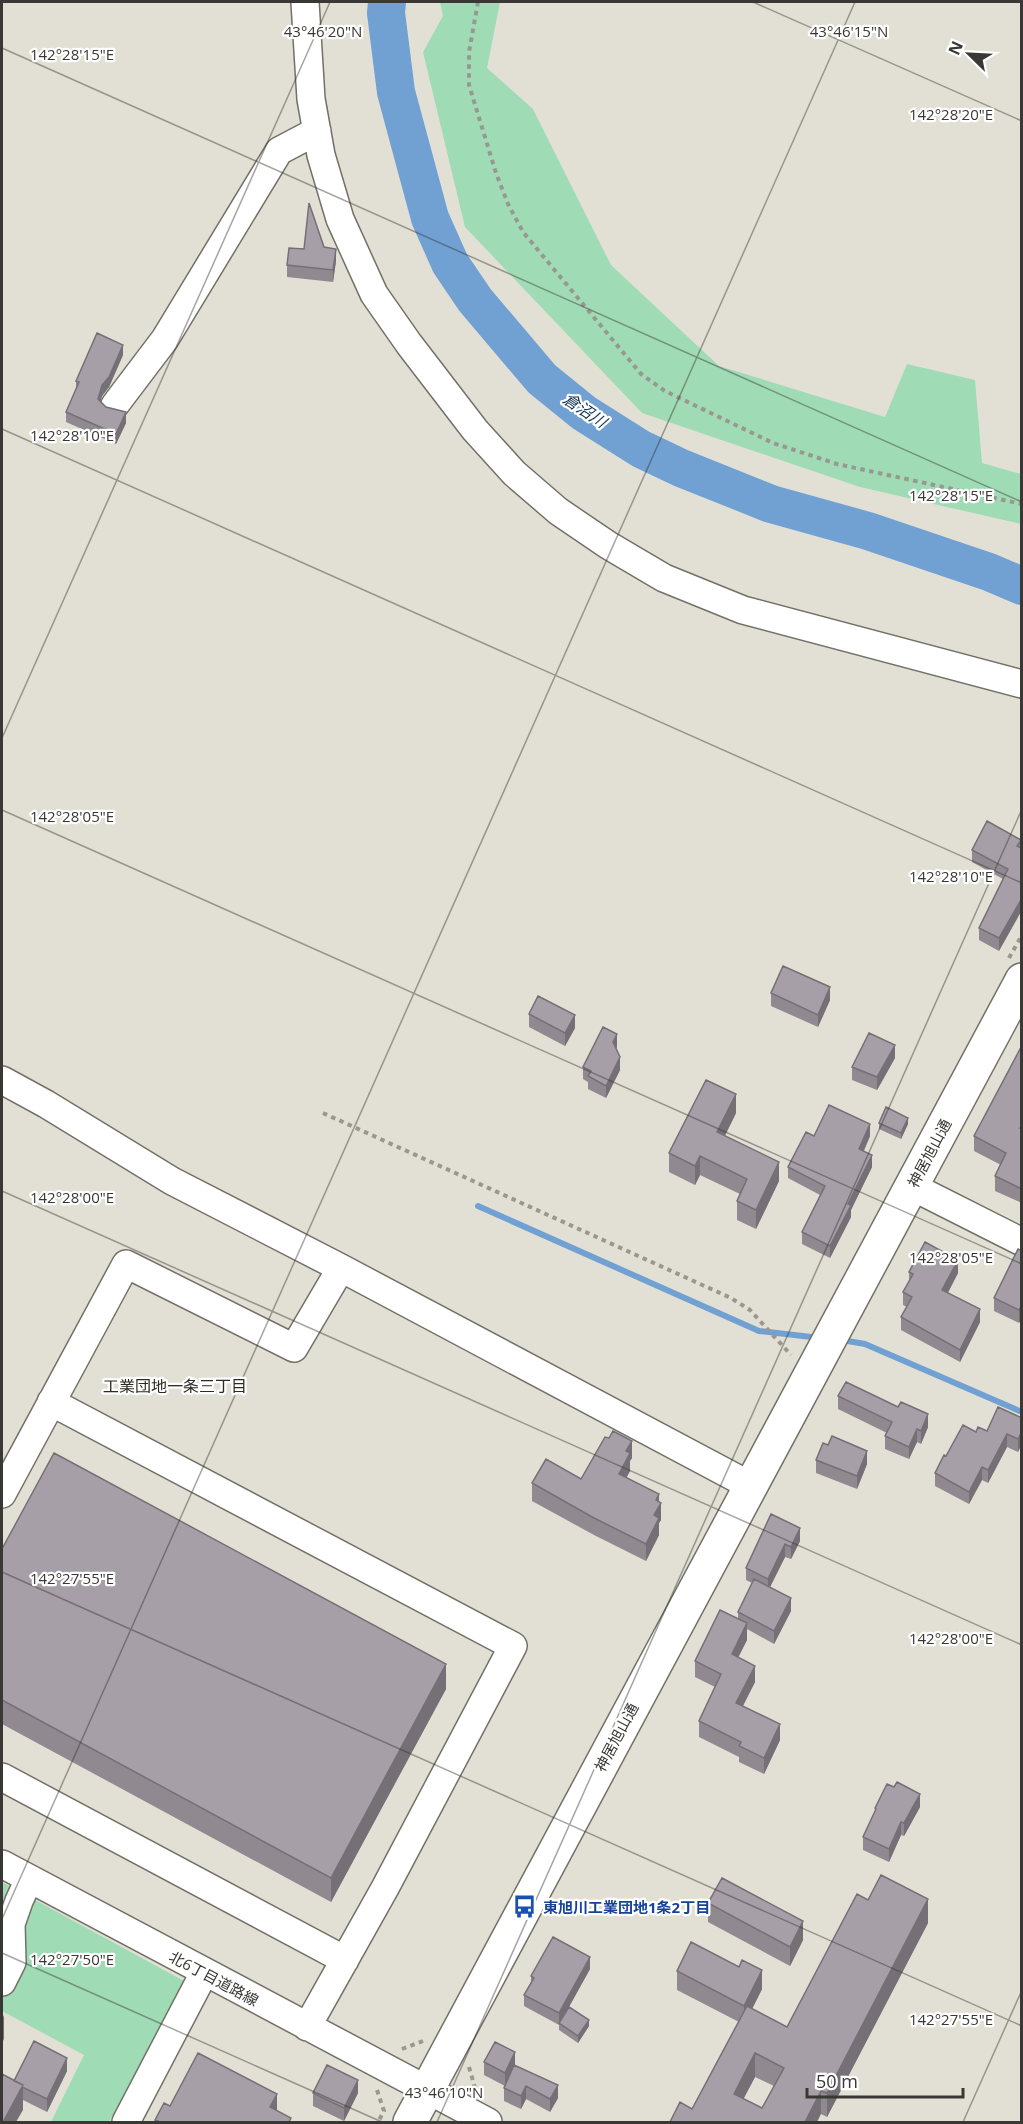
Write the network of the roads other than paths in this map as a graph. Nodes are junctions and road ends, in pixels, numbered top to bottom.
1 (305, 2) edge
2 (317, 131) junction
3 (116, 405) dead end
4 (1022, 684) edge
5 (1022, 980) edge
6 (2, 1080) edge
7 (911, 1186) junction
8 (1022, 1242) edge
9 (342, 1268) junction
10 (51, 1402) junction
11 (751, 1486) junction
12 (2, 1494) edge
13 (2, 1777) edge
14 (2, 1864) edge
15 (29, 1879) junction
16 (345, 1960) junction
17 (204, 1973) junction
18 (2, 1982) edge
19 (307, 2027) junction
20 (428, 2090) junction
21 (126, 2122) edge
22 (410, 2122) edge
23 (488, 2122) edge

1 - 2 street
2 - 3 street
2 - 4 street
5 - 7 main road, 神居旭山通
6 - 9 street
7 - 8 street
7 - 11 main road, 神居旭山通
9 - 10 street
9 - 11 street
10 - 12 street
10 - 16 street
11 - 20 main road, 神居旭山通
13 - 16 street
14 - 15 street, 北6丁目道路線
15 - 17 street, 北6丁目道路線
15 - 18 street
16 - 19 street
17 - 19 street, 北6丁目道路線
17 - 21 street
19 - 20 street, 北6丁目道路線
20 - 22 main road, 神居旭山通
20 - 23 street, 北6丁目道路線

